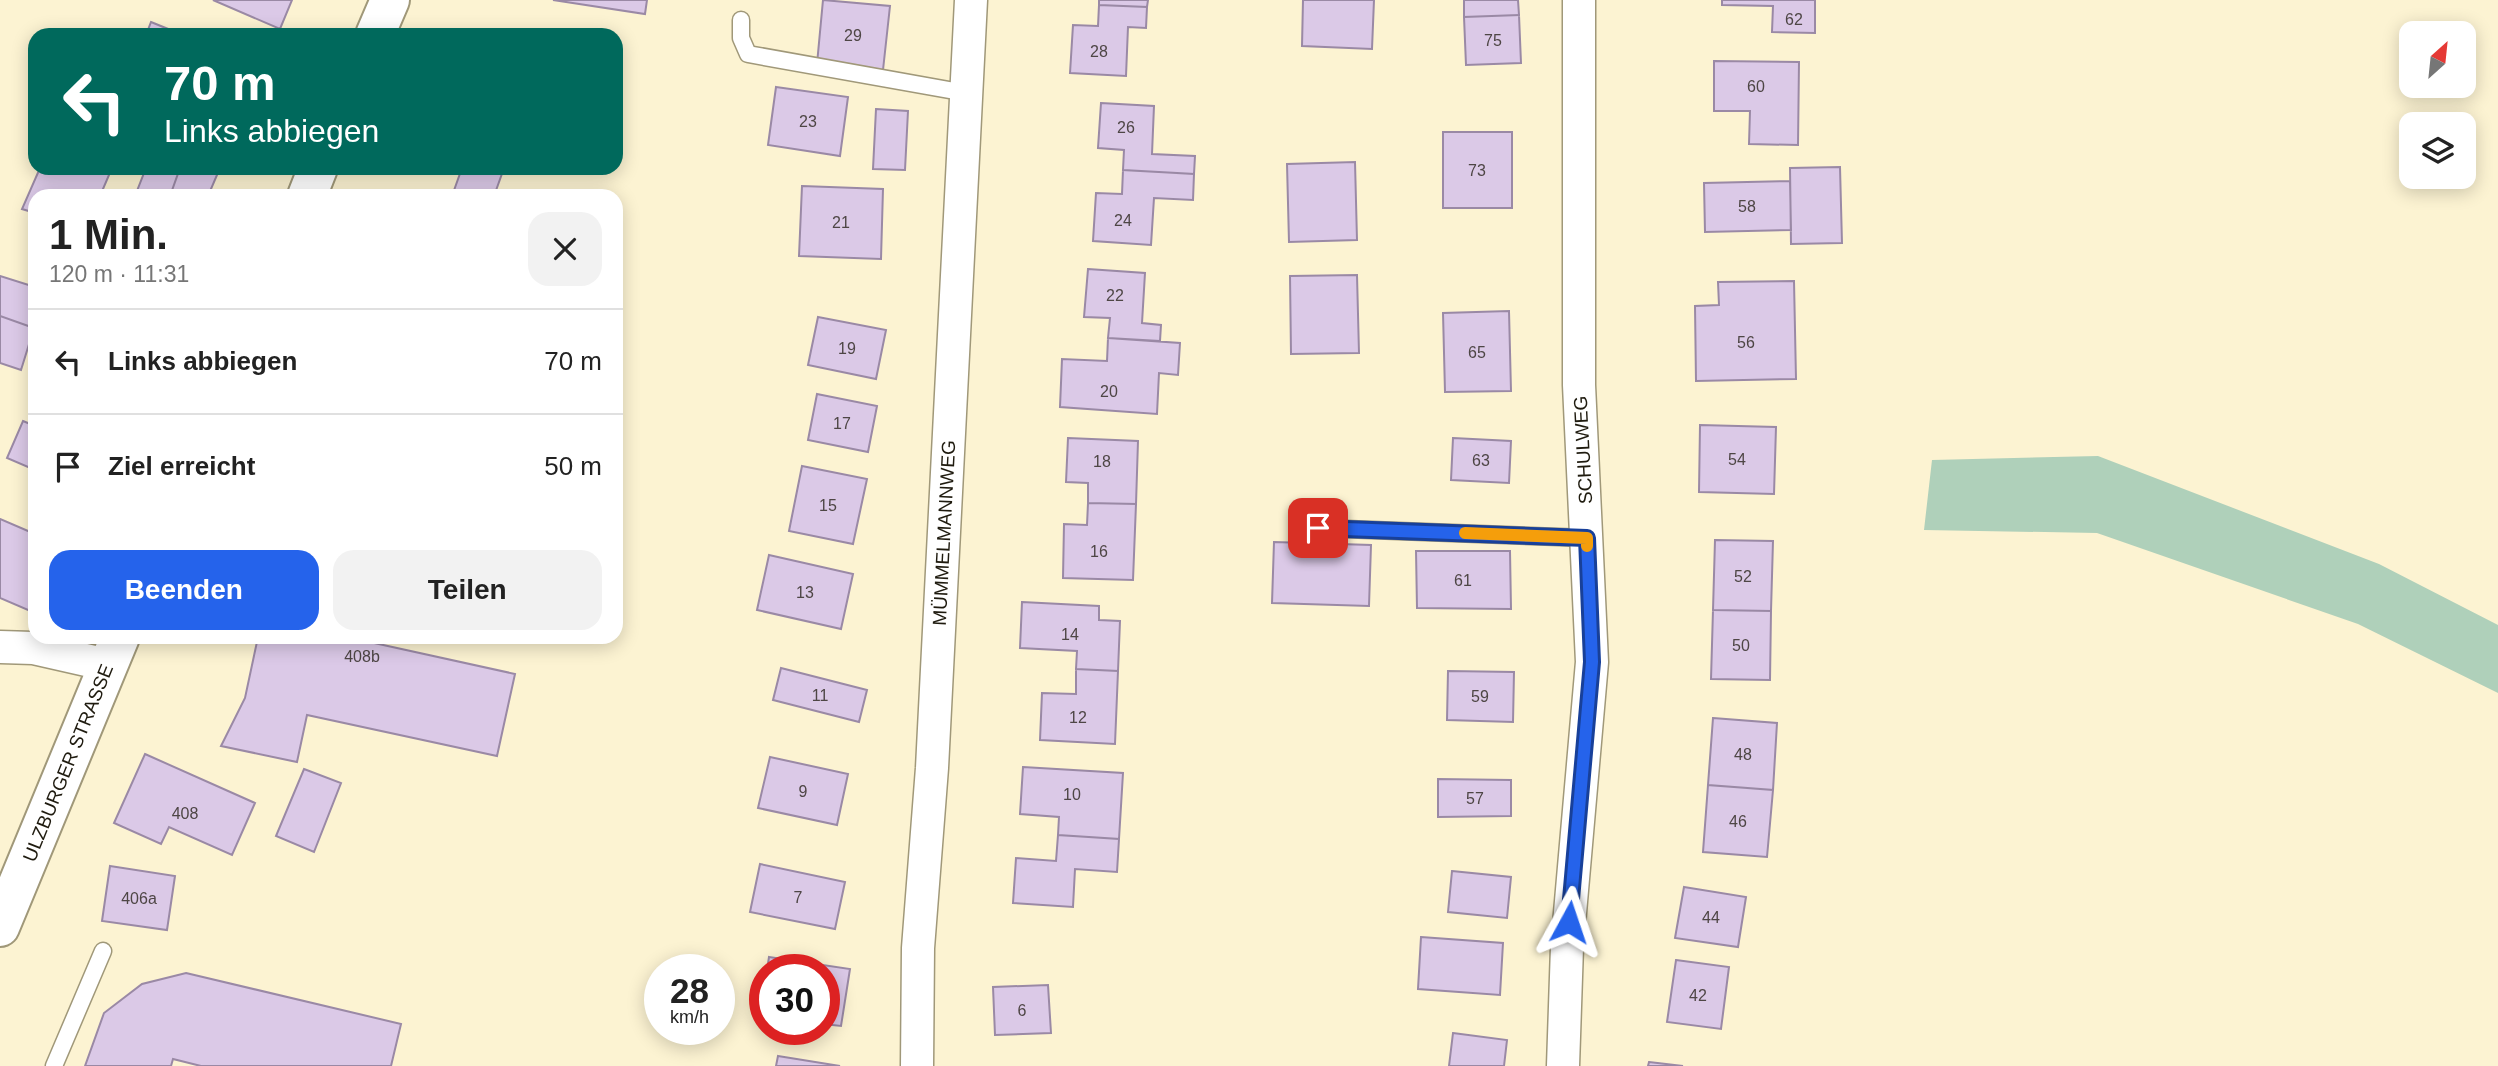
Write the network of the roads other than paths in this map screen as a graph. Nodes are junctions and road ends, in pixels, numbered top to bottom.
1 (390, 0) edge
2 (971, 0) edge
3 (1579, 0) edge
4 (741, 20) dead end
5 (378, 28) edge
6 (966, 93) junction
7 (1318, 528) dead end
8 (1587, 538) junction
9 (0, 646) edge
10 (114, 651) edge
11 (0, 927) edge
12 (103, 951) dead end
13 (54, 1066) edge
14 (917, 1066) edge
15 (1563, 1066) edge

1 - 5 main road
2 - 6 street, MÜMMELMANNWEG
3 - 8 street, SCHULWEG
4 - 6 lane
6 - 14 street, MÜMMELMANNWEG
7 - 8 lane
8 - 15 street, SCHULWEG
9 - 10 street
10 - 11 main road, ULZBURGER STRASSE
12 - 13 lane

